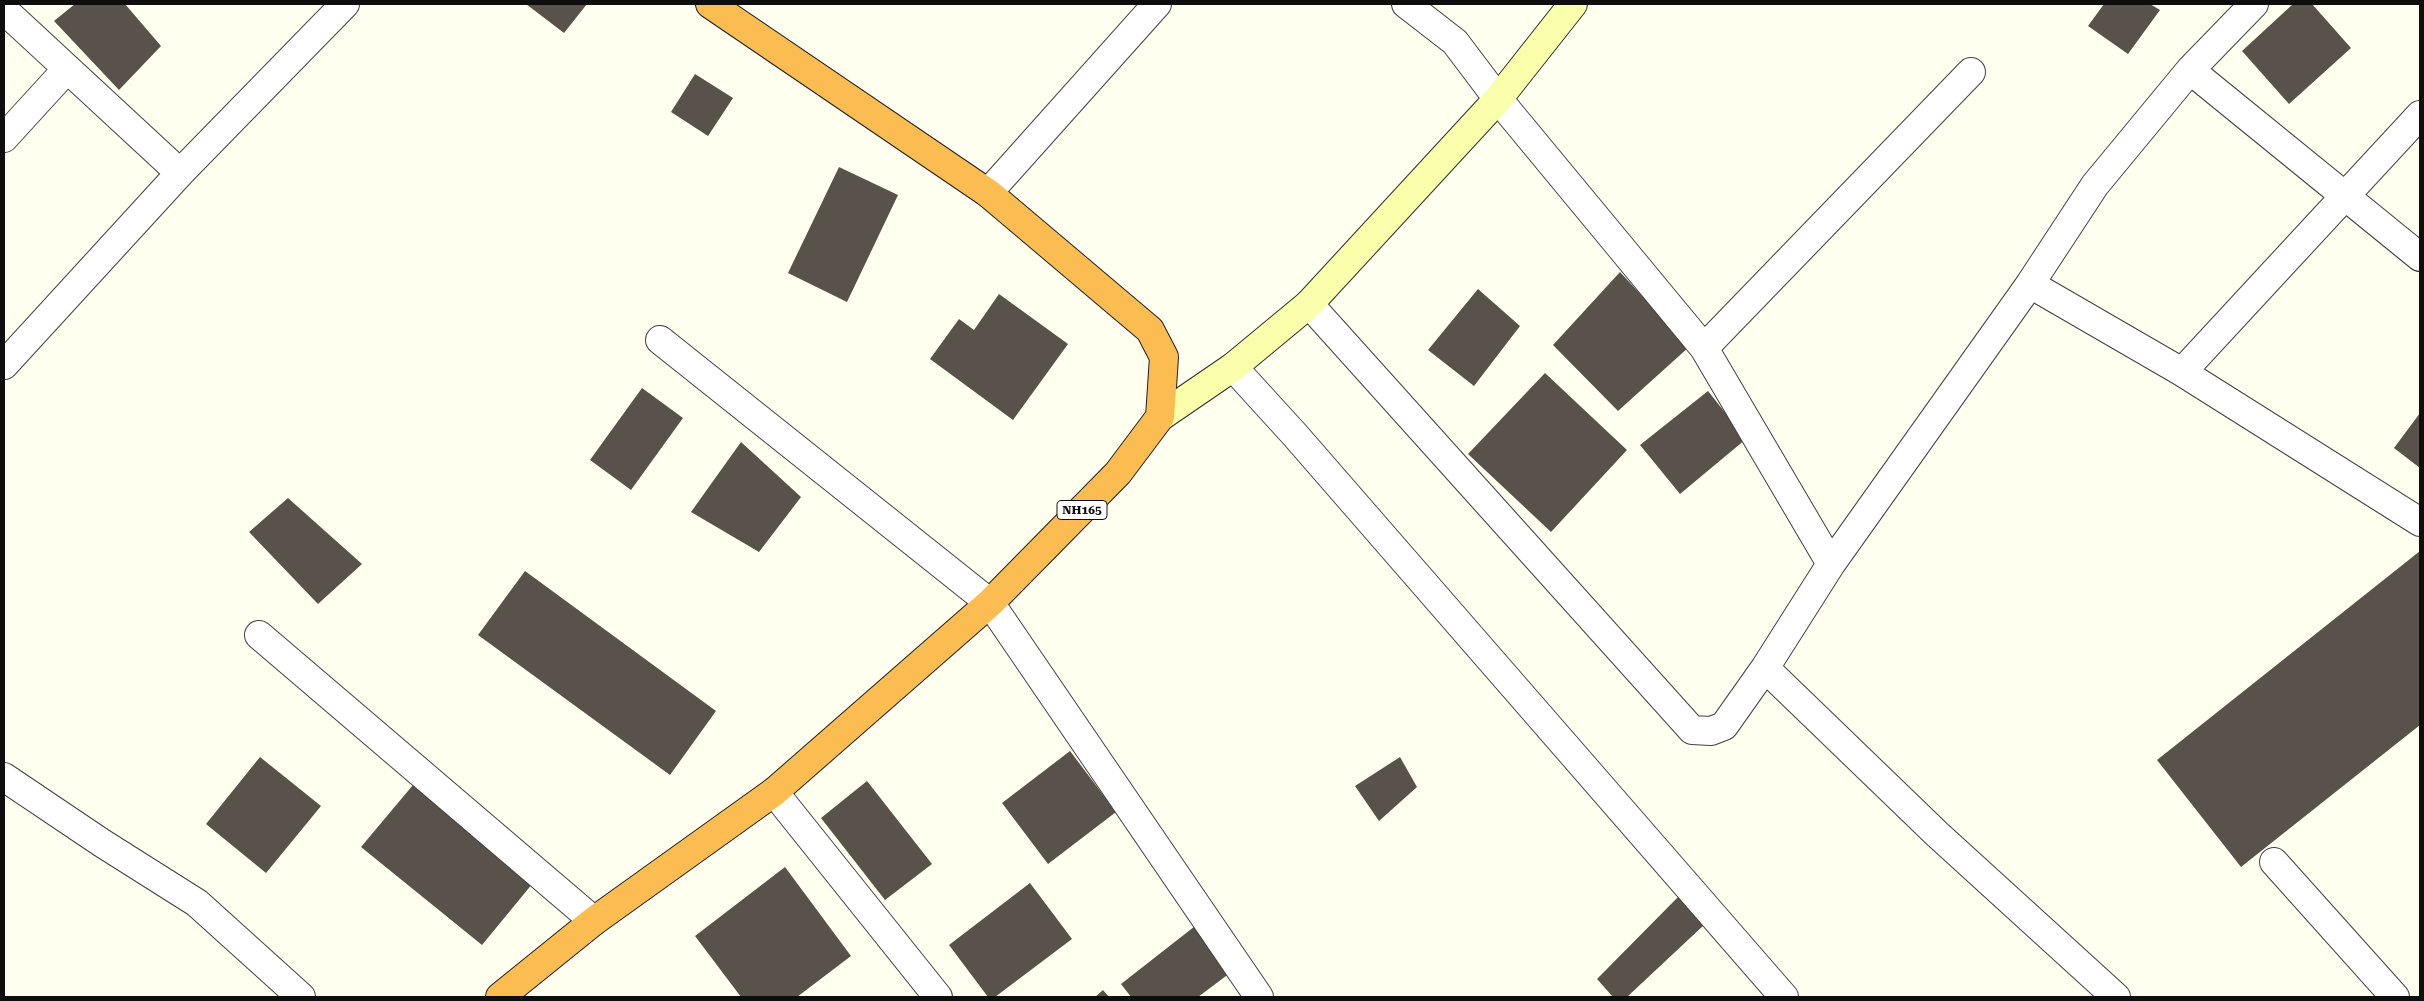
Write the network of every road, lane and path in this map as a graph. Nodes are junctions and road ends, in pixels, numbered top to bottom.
1 (345, 4) edge
2 (710, 4) edge
3 (1157, 4) edge
4 (1406, 4) edge
5 (1573, 4) edge
6 (2254, 4) edge
7 (4, 10) edge
8 (67, 70) junction
9 (2190, 70) junction
10 (1971, 72) dead end
11 (1498, 98) junction
12 (2420, 115) edge
13 (4, 138) edge
14 (180, 173) junction
15 (988, 193) junction
16 (2345, 196) junction
17 (2420, 257) edge
18 (2030, 284) junction
19 (1301, 312) junction
20 (660, 340) dead end
21 (1704, 348) junction
22 (4, 364) edge
23 (1233, 367) junction
24 (2182, 372) junction
25 (1160, 417) junction
26 (2420, 522) edge
27 (1831, 564) junction
28 (990, 603) junction
29 (259, 634) dead end
30 (1765, 668) junction
31 (4, 777) edge
32 (774, 792) junction
33 (2274, 862) dead end
34 (594, 921) junction
35 (301, 997) edge
36 (500, 997) edge
37 (938, 997) edge
38 (1259, 997) edge
39 (1784, 997) edge
40 (2116, 997) edge
41 (2395, 997) edge

1 - 14 street
2 - 15 highway
3 - 15 street
4 - 11 street
5 - 11 street
6 - 9 street
7 - 8 street
8 - 13 street
8 - 14 street
9 - 16 street
9 - 18 street
10 - 21 street
11 - 19 street
11 - 21 street
12 - 16 street
14 - 22 street
15 - 25 highway
16 - 17 street
16 - 24 street
18 - 24 street
18 - 27 street
19 - 23 street
19 - 30 street
20 - 28 street
21 - 27 street
23 - 25 street
23 - 39 street
24 - 26 street
25 - 28 highway, NH165
27 - 30 street
28 - 32 highway, NH165
28 - 38 street
29 - 34 street
30 - 40 street
31 - 35 street
32 - 34 highway, NH165
32 - 37 street
33 - 41 street
34 - 36 highway, NH165

